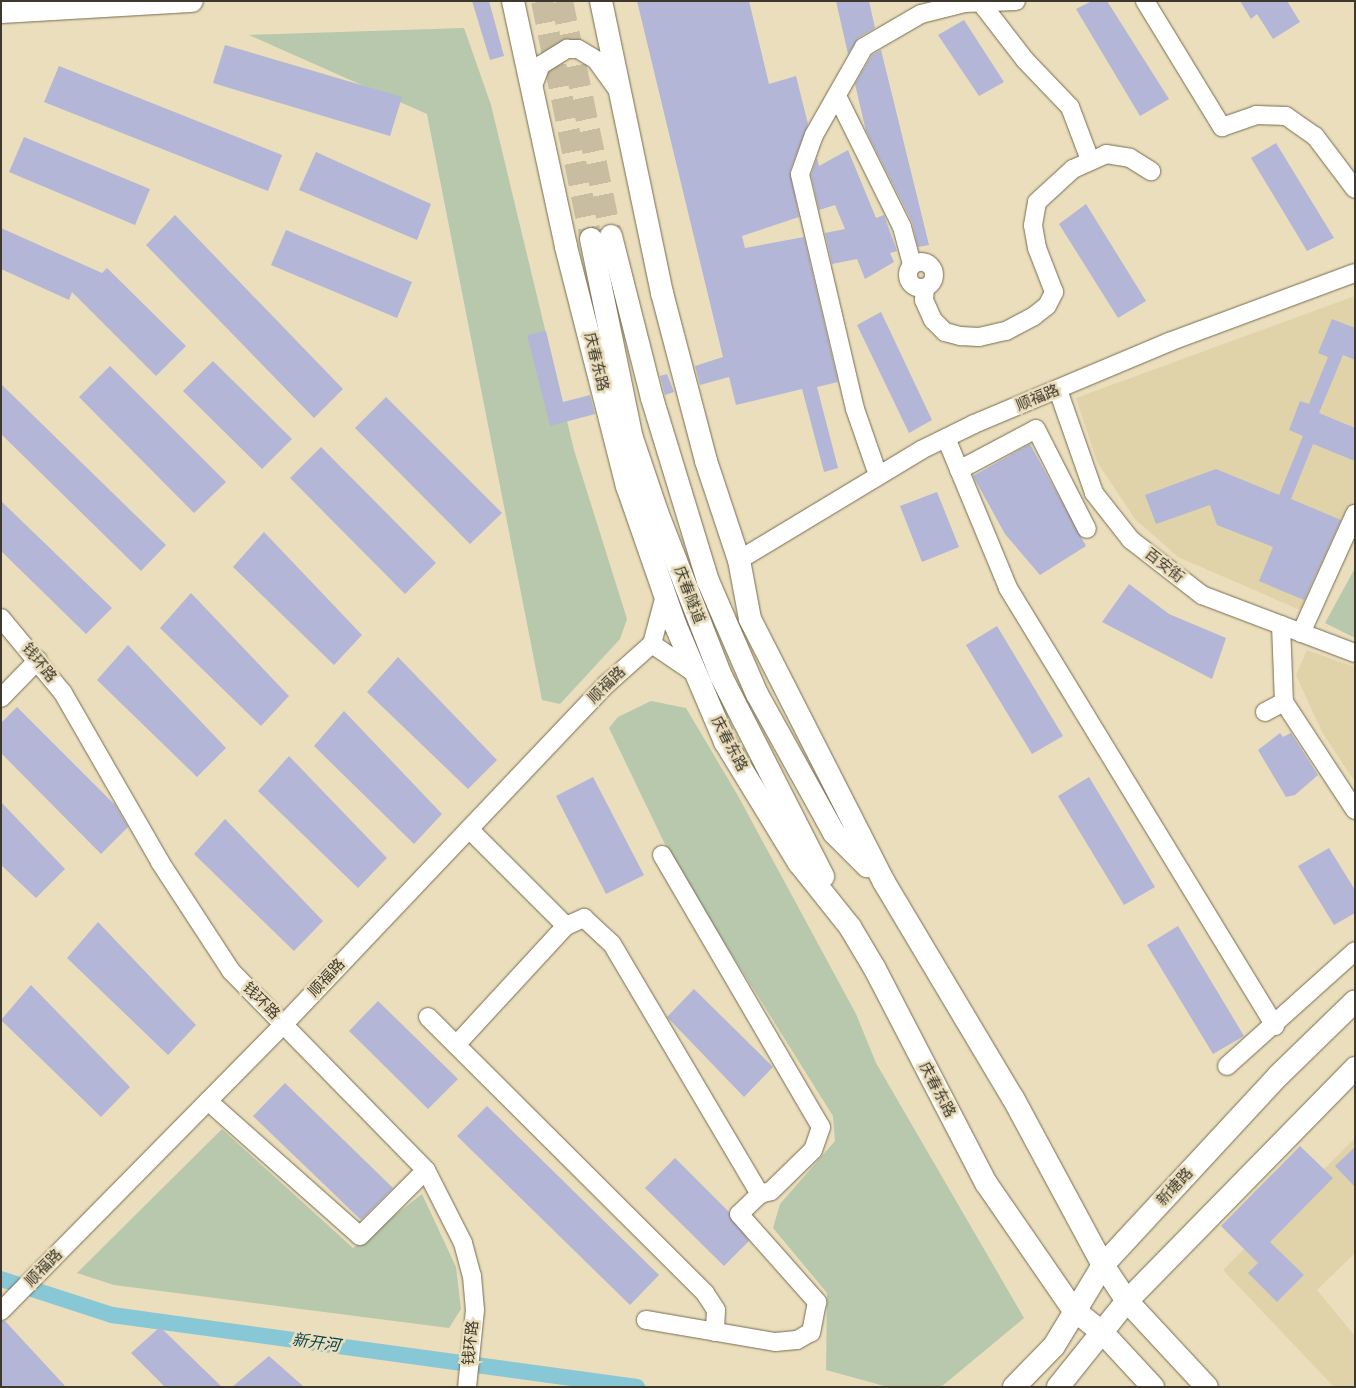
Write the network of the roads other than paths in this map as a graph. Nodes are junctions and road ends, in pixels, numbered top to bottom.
1 (192, 1) edge
2 (512, 1) edge
3 (601, 1) edge
4 (1016, 1) edge
5 (1145, 1) edge
6 (981, 4) junction
7 (1, 12) edge
8 (531, 92) junction
9 (837, 96) junction
10 (622, 97) junction
11 (1090, 160) junction
12 (1151, 171) dead end
13 (1355, 189) edge
14 (1355, 273) edge
15 (1058, 390) junction
16 (946, 438) junction
17 (959, 470) junction
18 (878, 475) junction
19 (1355, 514) edge
20 (1087, 530) dead end
21 (739, 560) junction
22 (665, 595) junction
23 (1, 618) edge
24 (1281, 626) junction
25 (1301, 633) junction
26 (652, 644) junction
27 (1355, 654) edge
28 (38, 660) junction
29 (696, 674) junction
30 (1, 698) edge
31 (1284, 702) junction
32 (1265, 712) dead end
33 (1355, 810) edge
34 (469, 829) junction
35 (662, 855) dead end
36 (884, 882) junction
37 (566, 926) junction
38 (850, 926) junction
39 (1355, 951) edge
40 (1355, 1001) edge
41 (428, 1017) dead end
42 (284, 1024) junction
43 (1275, 1026) junction
44 (456, 1045) junction
45 (1227, 1066) dead end
46 (1355, 1068) edge
47 (208, 1101) junction
48 (426, 1170) junction
49 (760, 1194) junction
50 (1103, 1265) junction
51 (1127, 1301) junction
52 (4, 1309) edge
53 (1073, 1309) junction
54 (646, 1320) dead end
55 (716, 1332) junction
56 (1104, 1334) junction
57 (467, 1386) edge
58 (1014, 1387) edge
59 (1058, 1387) edge
60 (1153, 1387) edge
61 (1207, 1387) edge

1 - 7 main road
2 - 8 main road, 庆春东路
3 - 10 main road
4 - 6 street
5 - 13 street
6 - 9 street
6 - 11 street
8 - 10 street
8 - 22 main road, 庆春东路
9 - 11 street
9 - 18 street
10 - 21 main road
11 - 12 street
14 - 15 street, 顺福路
15 - 16 street, 顺福路
15 - 24 street, 百安街
16 - 17 street
16 - 18 street, 顺福路
17 - 20 street
17 - 43 street
18 - 21 street, 顺福路
19 - 25 street
21 - 36 main road
22 - 26 street
22 - 29 main road, 庆春东路
23 - 28 street, 钱环路
24 - 25 street, 百安街
24 - 31 street
25 - 27 street, 百安街
26 - 29 street
26 - 34 street, 顺福路
28 - 30 street
28 - 42 street, 钱环路
29 - 38 main road, 庆春东路
31 - 32 street
31 - 33 street
34 - 37 street
34 - 42 street, 顺福路
35 - 49 street
36 - 38 main road, 庆春隧道
36 - 50 main road
37 - 44 street
37 - 49 street
38 - 53 main road, 庆春东路
39 - 43 street
40 - 50 main road, 新塘路
41 - 44 street
42 - 47 street, 顺福路
42 - 48 street, 钱环路
43 - 45 street
44 - 55 street
46 - 51 main road
47 - 48 street
47 - 52 street, 顺福路
48 - 57 street, 钱环路
49 - 55 street
50 - 51 main road
50 - 53 main road, 新塘路
51 - 56 main road
51 - 61 main road
53 - 56 main road, 庆春东路
53 - 58 main road, 新塘路
54 - 55 street
56 - 59 main road
56 - 60 main road, 庆春东路

